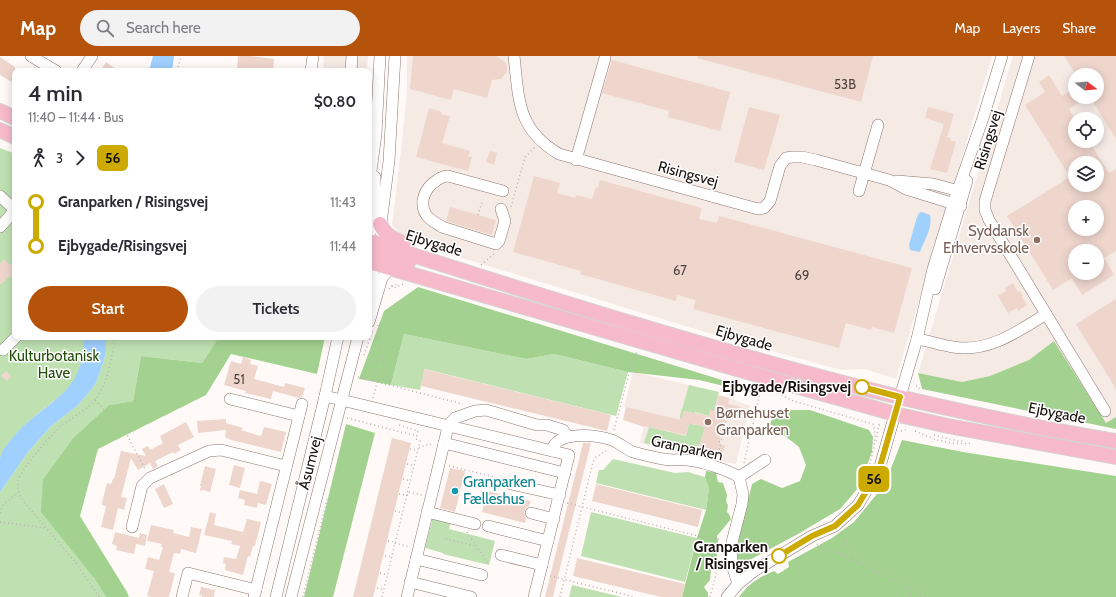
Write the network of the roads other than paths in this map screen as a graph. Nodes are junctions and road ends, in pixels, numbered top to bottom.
1 (31, 56) edge
2 (92, 56) edge
3 (313, 56) edge
4 (352, 56) edge
5 (380, 56) edge
6 (395, 56) edge
7 (514, 56) edge
8 (1002, 56) edge
9 (1029, 56) edge
10 (605, 58) dead end
11 (51, 68) edge
12 (84, 68) edge
13 (311, 68) edge
14 (351, 68) edge
15 (0, 112) edge
16 (12, 117) edge
17 (878, 125) dead end
18 (0, 130) edge
19 (12, 135) edge
20 (372, 140) edge
21 (372, 158) edge
22 (576, 160) junction
23 (864, 173) junction
24 (889, 180) junction
25 (503, 191) dead end
26 (859, 191) dead end
27 (961, 192) junction
28 (0, 196) edge
29 (957, 205) junction
30 (12, 207) edge
31 (501, 209) dead end
32 (12, 213) edge
33 (380, 224) junction
34 (0, 227) edge
35 (372, 234) edge
36 (372, 247) edge
37 (372, 250) edge
38 (372, 250) edge
39 (372, 251) edge
40 (444, 264) junction
41 (393, 269) junction
42 (523, 289) junction
43 (1046, 314) junction
44 (373, 323) edge
45 (917, 339) junction
46 (13, 340) edge
47 (337, 340) edge
48 (350, 340) edge
49 (357, 340) edge
50 (362, 340) edge
51 (3, 350) dead end
52 (350, 364) junction
53 (788, 384) junction
54 (326, 396) junction
55 (900, 397) junction
56 (230, 399) dead end
57 (341, 400) junction
58 (302, 404) dead end
59 (1106, 411) dead end
60 (895, 414) junction
61 (299, 416) junction
62 (992, 418) junction
63 (448, 426) junction
64 (568, 437) junction
65 (1116, 441) edge
66 (439, 444) junction
67 (552, 450) junction
68 (1116, 457) edge
69 (765, 460) dead end
70 (286, 466) junction
71 (740, 472) junction
72 (565, 473) junction
73 (511, 484) road end
74 (560, 495) junction
75 (427, 512) junction
76 (531, 513) dead end
77 (554, 519) junction
78 (472, 523) road end
79 (488, 526) dead end
80 (132, 527) dead end
81 (548, 541) junction
82 (501, 555) dead end
83 (416, 559) junction
84 (542, 565) junction
85 (482, 575) dead end
86 (410, 582) junction
87 (738, 584) junction
88 (255, 593) edge
89 (182, 597) edge
90 (276, 597) edge
91 (291, 597) edge
92 (407, 597) edge
93 (471, 597) edge
94 (534, 597) edge
95 (727, 597) edge

1 - 11 street
2 - 12 street
3 - 13 street
4 - 14 street
5 - 20 street
6 - 33 street
7 - 22 street, Risingsvej
8 - 27 street, Risingsvej
9 - 43 street, Risingsvej
10 - 22 street
15 - 16 main road
17 - 23 street
18 - 19 main road
20 - 21 street
21 - 35 street
22 - 23 street, Risingsvej
23 - 24 street, Risingsvej
23 - 26 street
24 - 27 street, Risingsvej
24 - 29 street, Risingsvej
25 - 31 street
27 - 29 street, Risingsvej
28 - 30 street
29 - 45 street, Risingsvej
32 - 34 street
33 - 36 street
33 - 40 main road
37 - 40 main road, Ejbygade
38 - 42 main road
39 - 41 main road
40 - 42 main road, Ejbygade
41 - 44 street
41 - 53 main road
42 - 55 main road, Ejbygade
43 - 45 street
43 - 59 street, Risingsvej
45 - 55 street, Risingsvej
46 - 51 street
47 - 54 street, Åsumvej
48 - 52 street
49 - 52 street, Åsumvej
50 - 52 street
52 - 57 street, Åsumvej
53 - 55 main road
53 - 60 main road
54 - 57 street
54 - 90 street, Åsumvej
55 - 60 main road
55 - 62 main road, Ejbygade
56 - 61 street, Åsumvej
57 - 63 street
57 - 91 street, Åsumvej
58 - 61 street, Åsumvej
60 - 62 main road
60 - 68 main road
60 - 87 street
61 - 70 street, Åsumvej
62 - 65 main road, Ejbygade
63 - 64 street
63 - 66 street
63 - 67 street
64 - 67 street, Granparken
64 - 71 street, Granparken
66 - 72 street
66 - 75 street
67 - 72 street
69 - 71 street
70 - 80 street, Åsumvej
70 - 88 street, Åsumvej
71 - 87 street, Granparken
72 - 74 street
73 - 74 street
74 - 77 street
75 - 78 street
75 - 83 street
76 - 77 street
77 - 81 street
79 - 81 street
81 - 84 street
82 - 84 street
83 - 85 street
83 - 86 street
84 - 94 street
86 - 92 street
86 - 93 street
87 - 95 street
88 - 89 street, Åsumvej

